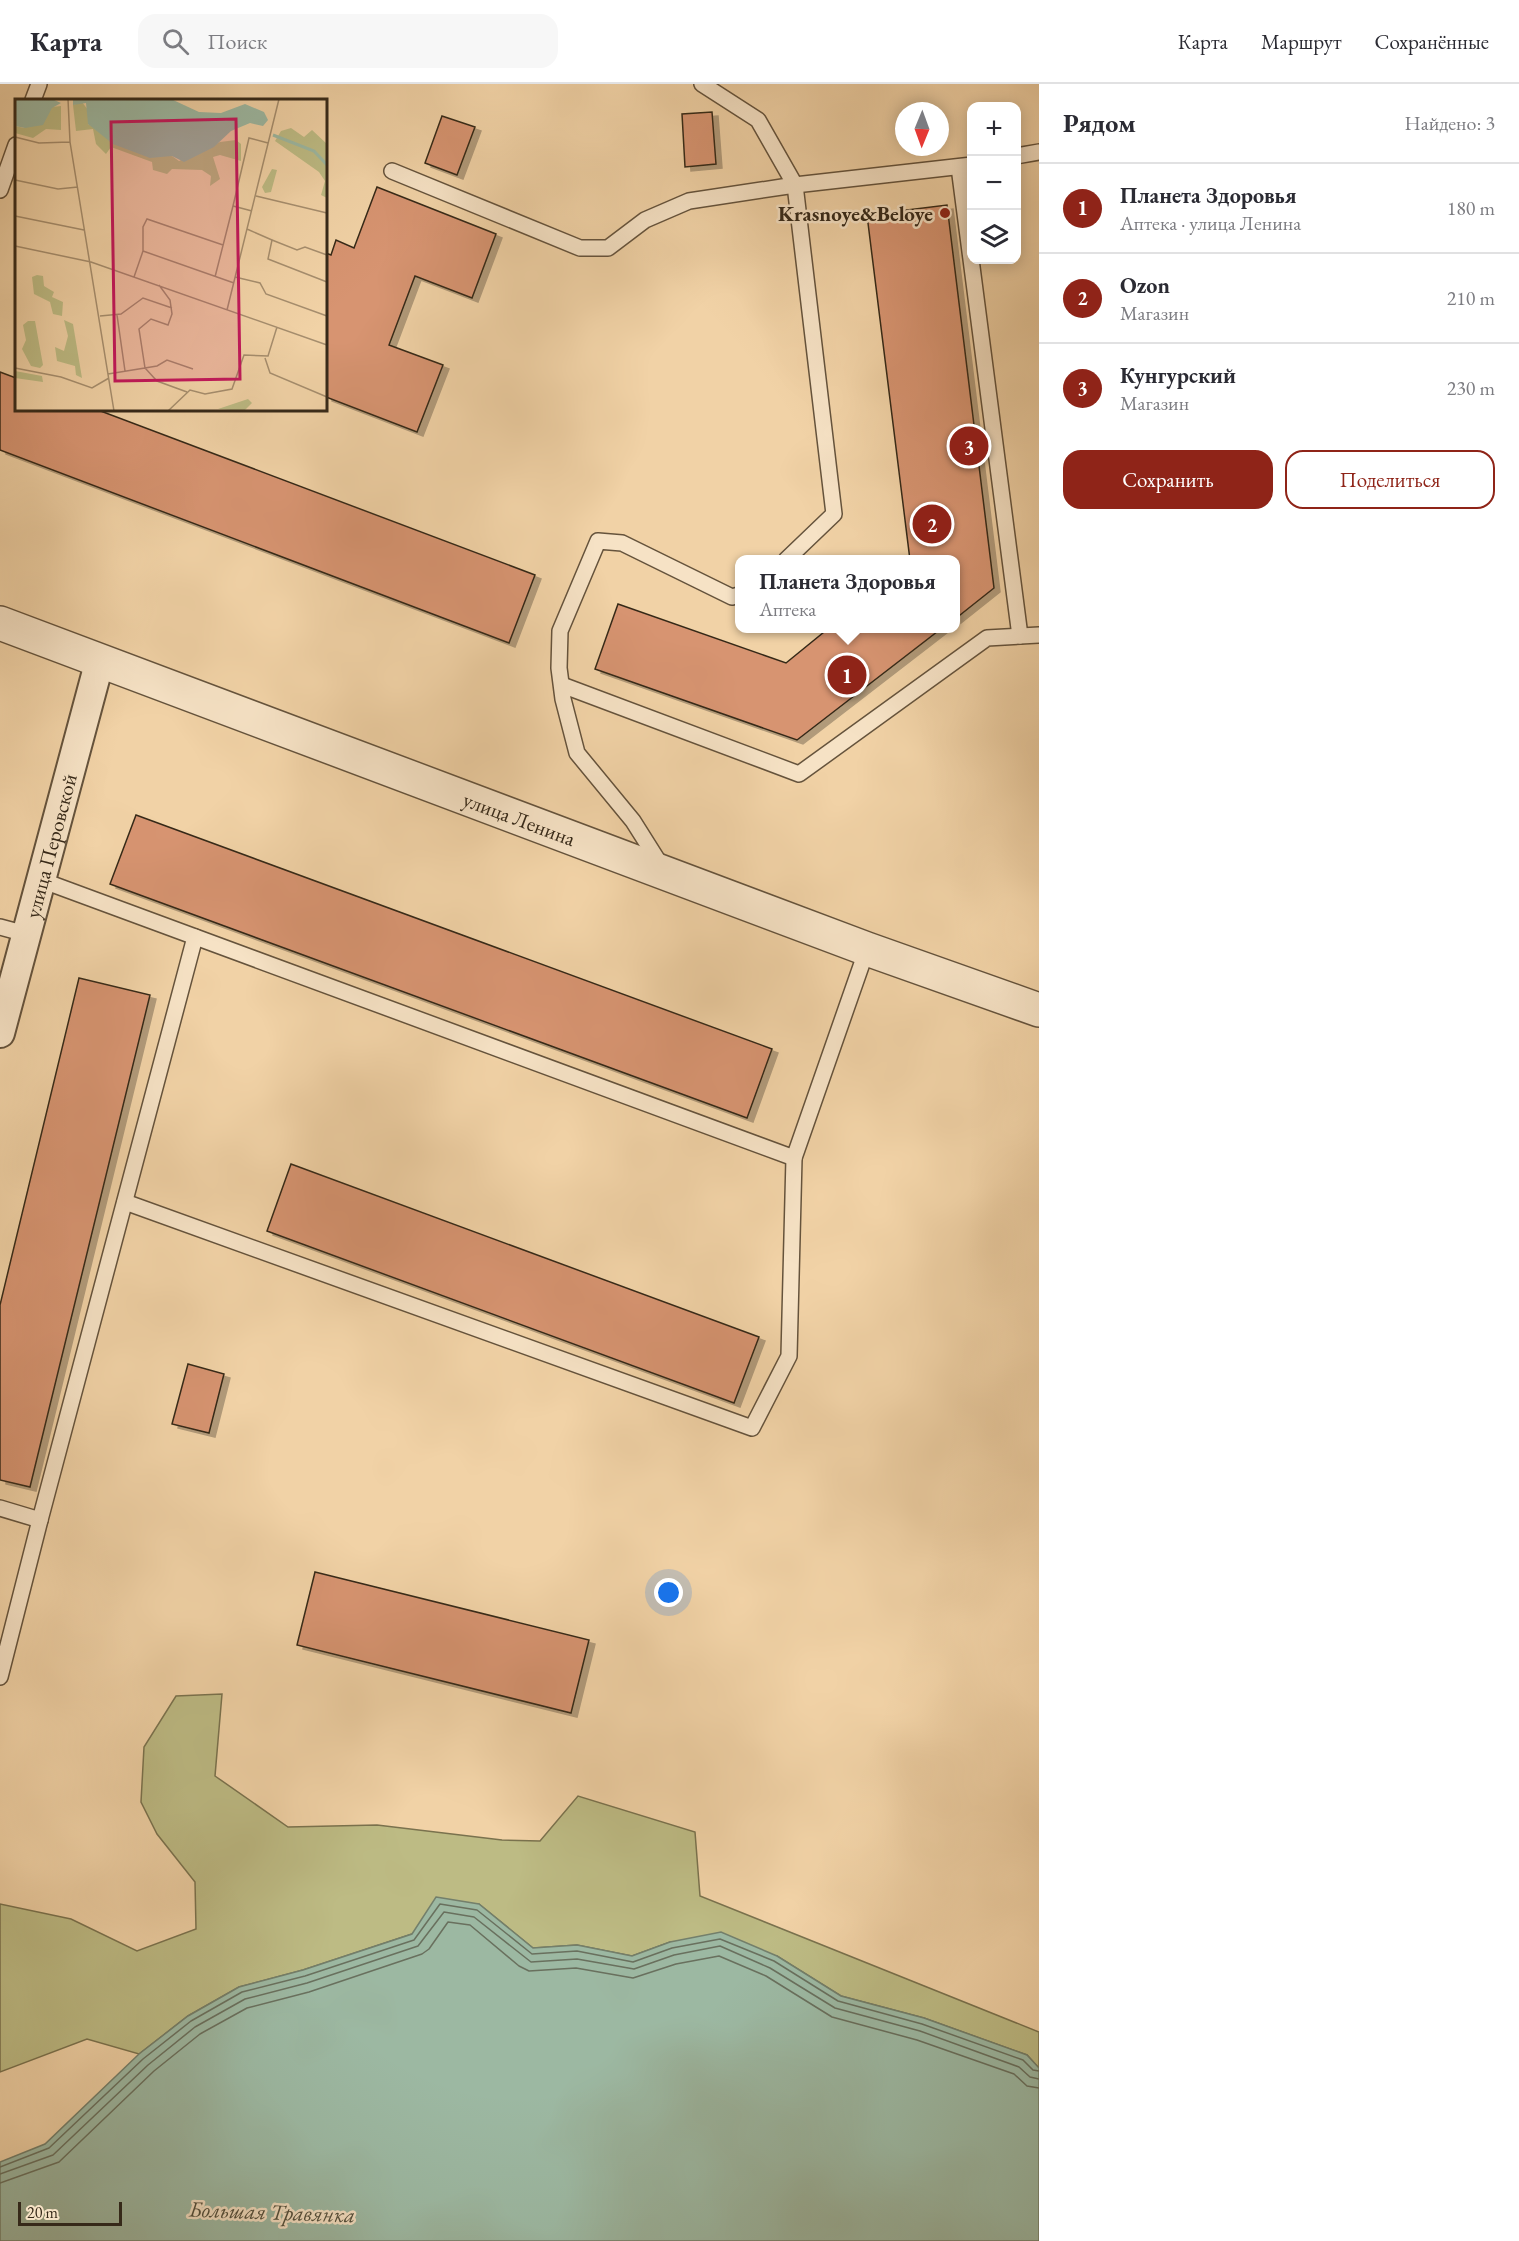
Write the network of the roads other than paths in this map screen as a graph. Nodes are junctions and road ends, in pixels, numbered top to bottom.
1 (39, 84) edge
2 (702, 84) edge
3 (33, 99) edge
4 (15, 148) edge
5 (1039, 152) edge
6 (1021, 155) edge
7 (965, 166) edge
8 (392, 171) dead end
9 (795, 185) junction
10 (0, 190) edge
11 (791, 555) edge
12 (735, 596) edge
13 (0, 623) edge
14 (1039, 635) edge
15 (1020, 636) junction
16 (100, 660) junction
17 (562, 685) junction
18 (665, 873) junction
19 (41, 880) junction
20 (13, 931) edge
21 (195, 937) junction
22 (867, 949) junction
23 (1039, 1010) edge
24 (0, 1033) edge
25 (794, 1158) junction
26 (125, 1202) junction
27 (0, 1508) edge
28 (40, 1520) junction
29 (0, 1677) edge

1 - 3 lane
2 - 9 lane
4 - 10 lane
5 - 6 lane
7 - 9 lane
7 - 15 lane
8 - 9 lane
9 - 11 lane
12 - 17 lane
13 - 16 street, улица Ленина
14 - 15 lane
15 - 17 lane
16 - 18 street, улица Ленина
16 - 19 street, улица Перовской
17 - 18 lane
18 - 22 street, улица Ленина
19 - 20 street, улица Перовской
19 - 21 lane
20 - 24 street, улица Перовской
21 - 25 lane
21 - 26 lane
22 - 23 street, улица Ленина
22 - 25 lane
25 - 26 lane
26 - 28 lane
27 - 28 lane
28 - 29 lane

